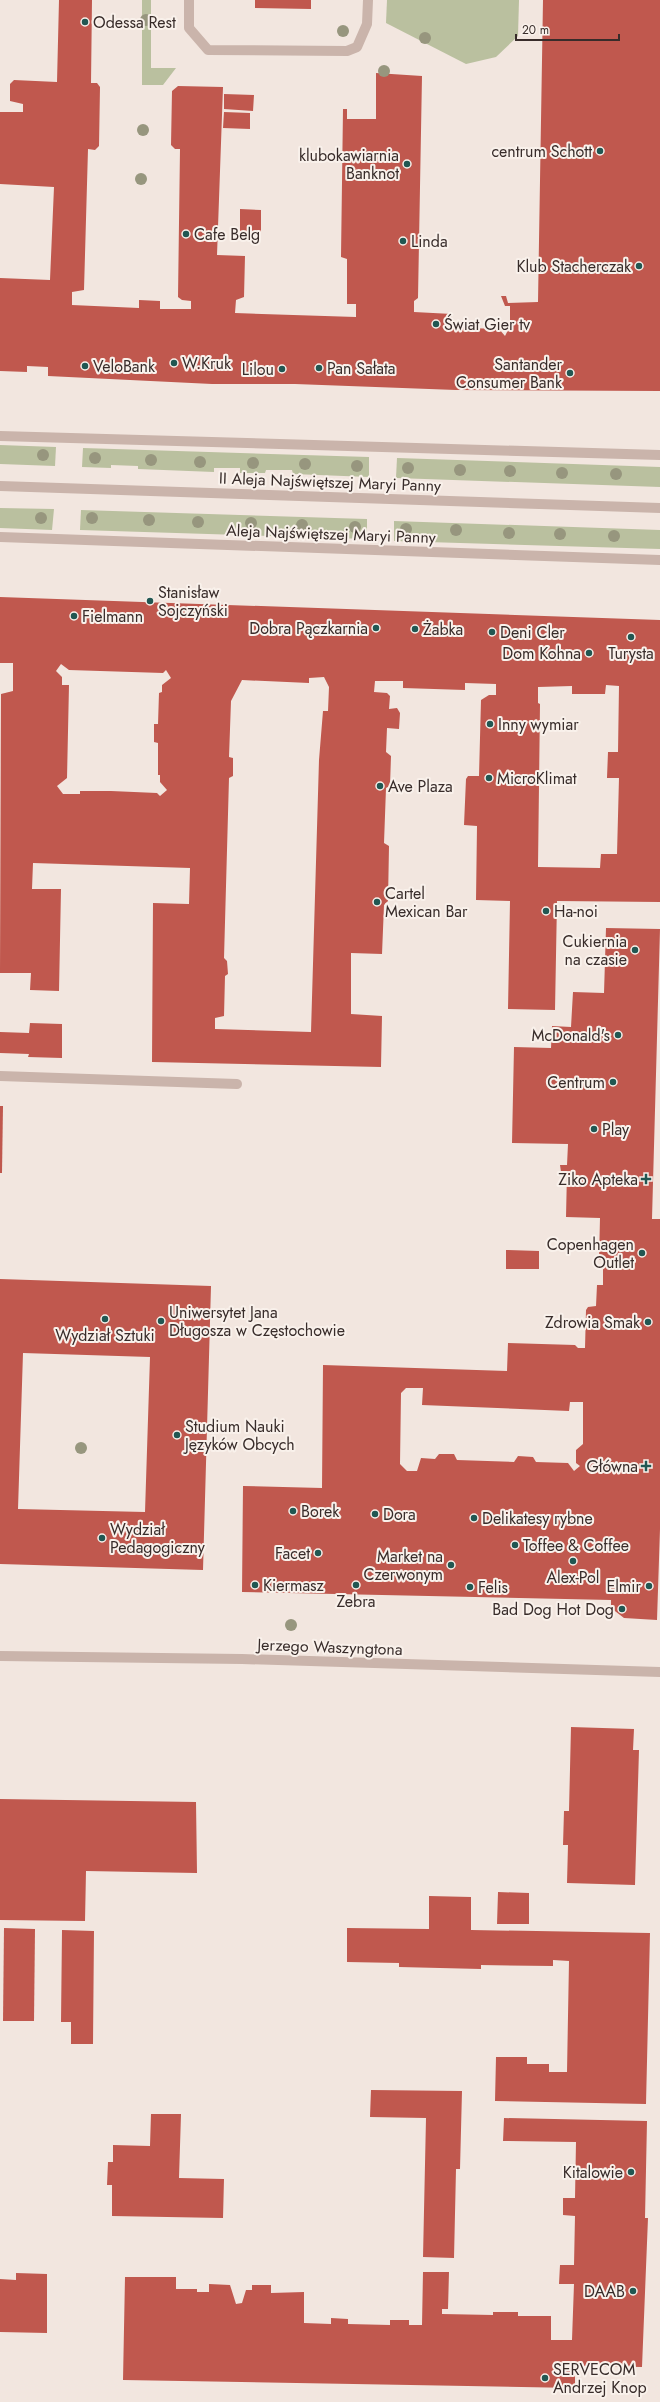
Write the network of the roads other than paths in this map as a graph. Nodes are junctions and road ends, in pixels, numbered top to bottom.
1 (189, 0) edge
2 (368, 0) edge
3 (0, 436) edge
4 (660, 455) edge
5 (0, 486) edge
6 (660, 508) edge
7 (0, 537) edge
8 (660, 560) edge
9 (0, 1076) edge
10 (237, 1084) dead end
11 (0, 1656) edge
12 (660, 1672) edge

1 - 2 street
3 - 4 street
5 - 6 street, II Aleja Najświętszej Maryi Panny
7 - 8 street, Aleja Najświętszej Maryi Panny
9 - 10 street
11 - 12 street, Jerzego Waszyngtona

